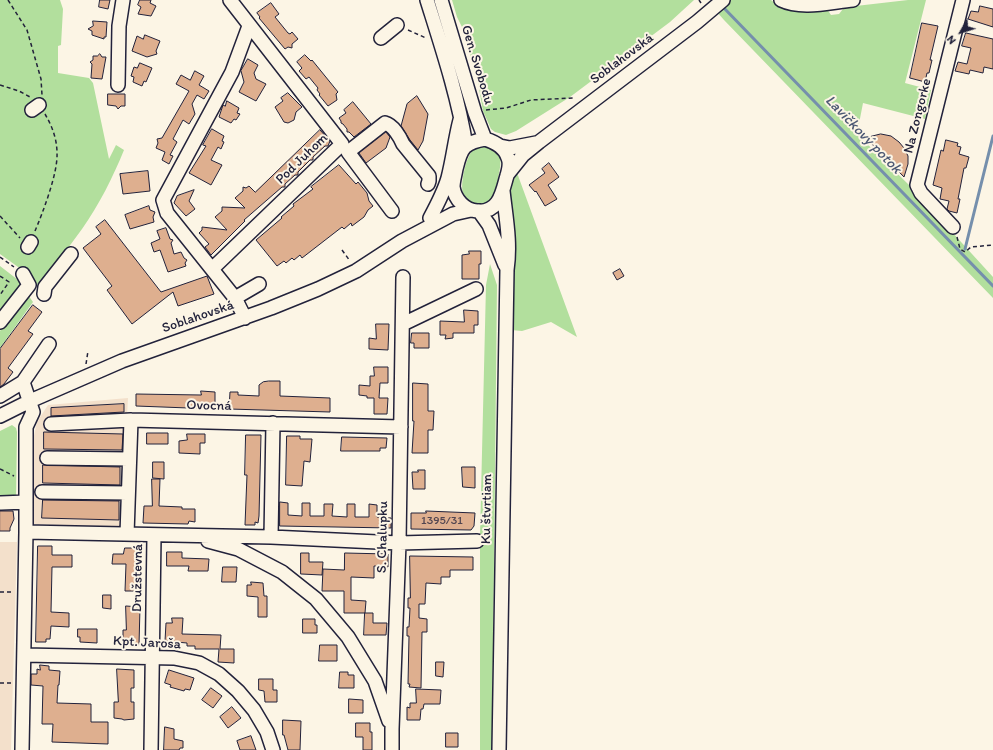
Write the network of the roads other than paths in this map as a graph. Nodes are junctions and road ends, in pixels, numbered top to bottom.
1 (124, 0) edge
2 (230, 0) edge
3 (426, 0) edge
4 (441, 0) edge
5 (724, 0) edge
6 (781, 0) edge
7 (846, 0) edge
8 (963, 0) edge
9 (397, 25) road end
10 (249, 26) junction
11 (380, 38) dead end
12 (118, 85) dead end
13 (461, 116) junction
14 (485, 139) junction
15 (539, 142) junction
16 (466, 146) junction
17 (500, 146) junction
18 (507, 175) junction
19 (451, 182) junction
20 (428, 184) dead end
21 (503, 192) junction
22 (392, 211) dead end
23 (475, 211) junction
24 (954, 226) road end
25 (402, 241) junction
26 (71, 254) dead end
27 (212, 269) junction
28 (507, 270) junction
29 (403, 277) dead end
30 (26, 279) road end
31 (259, 284) dead end
32 (476, 289) dead end
33 (44, 294) dead end
34 (235, 298) junction
35 (245, 318) junction
36 (0, 322) edge
37 (403, 324) junction
38 (49, 344) dead end
39 (23, 382) junction
40 (0, 396) edge
41 (30, 402) junction
42 (5, 414) edge
43 (131, 420) junction
44 (273, 423) junction
45 (51, 424) dead end
46 (26, 427) junction
47 (401, 427) junction
48 (47, 458) dead end
49 (129, 459) junction
50 (42, 492) dead end
51 (128, 493) junction
52 (26, 502) junction
53 (1, 503) dead end
54 (26, 532) junction
55 (126, 534) junction
56 (154, 536) junction
57 (189, 536) junction
58 (271, 537) junction
59 (477, 541) dead end
60 (399, 543) junction
61 (24, 655) junction
62 (153, 658) junction
63 (392, 729) junction
64 (22, 750) edge
65 (151, 750) edge
66 (273, 750) edge
67 (392, 750) edge
68 (498, 750) edge

1 - 12 street
2 - 10 street, Pod Juhom
3 - 13 street, Gen. Svobodu
4 - 14 street, Gen. Svobodu
5 - 15 street, Soblahovská
6 - 7 street
8 - 24 street, Na Zongorke
9 - 11 street
10 - 27 street
10 - 27 street, Pod Juhom
13 - 16 street, Gen. Svobodu
13 - 19 street
14 - 16 street
14 - 17 street
15 - 17 street
15 - 18 street, Soblahovská
16 - 19 street
17 - 18 street, Ku štvrtiam
18 - 21 street, Ku štvrtiam
19 - 23 street, Ku štvrtiam
19 - 25 street, Soblahovská
20 - 22 street
21 - 23 street, Ku štvrtiam
21 - 28 street, Ku štvrtiam
23 - 25 street, Soblahovská
23 - 28 street, Ku štvrtiam
25 - 35 street, Soblahovská
26 - 33 street
27 - 34 street
28 - 68 street, Ku štvrtiam
29 - 37 street, S. Chalupku
30 - 36 street
31 - 34 street
32 - 37 street
34 - 35 street
35 - 41 street, Soblahovská
37 - 47 street, S. Chalupku
38 - 39 street
39 - 40 street
39 - 41 street
41 - 42 street, Soblahovská
41 - 46 street
42 - 46 street
43 - 44 street, Ovocná
43 - 45 street, Ovocná
43 - 49 street
44 - 47 street, Ovocná
44 - 58 street
46 - 52 street
47 - 60 street, S. Chalupku
48 - 49 street
49 - 51 street
50 - 51 street
51 - 55 street
52 - 53 street
52 - 54 street
54 - 55 street, Družstevná
54 - 61 street
55 - 56 street, Družstevná
56 - 57 street
56 - 62 street, Družstevná
57 - 58 street
57 - 63 street
58 - 60 street
59 - 60 street
60 - 63 street, S. Chalupku
61 - 62 street, Kpt. Jaroša
61 - 64 street
62 - 65 street, Družstevná
62 - 66 street, Kpt. Jaroša
63 - 67 street, S. Chalupku

